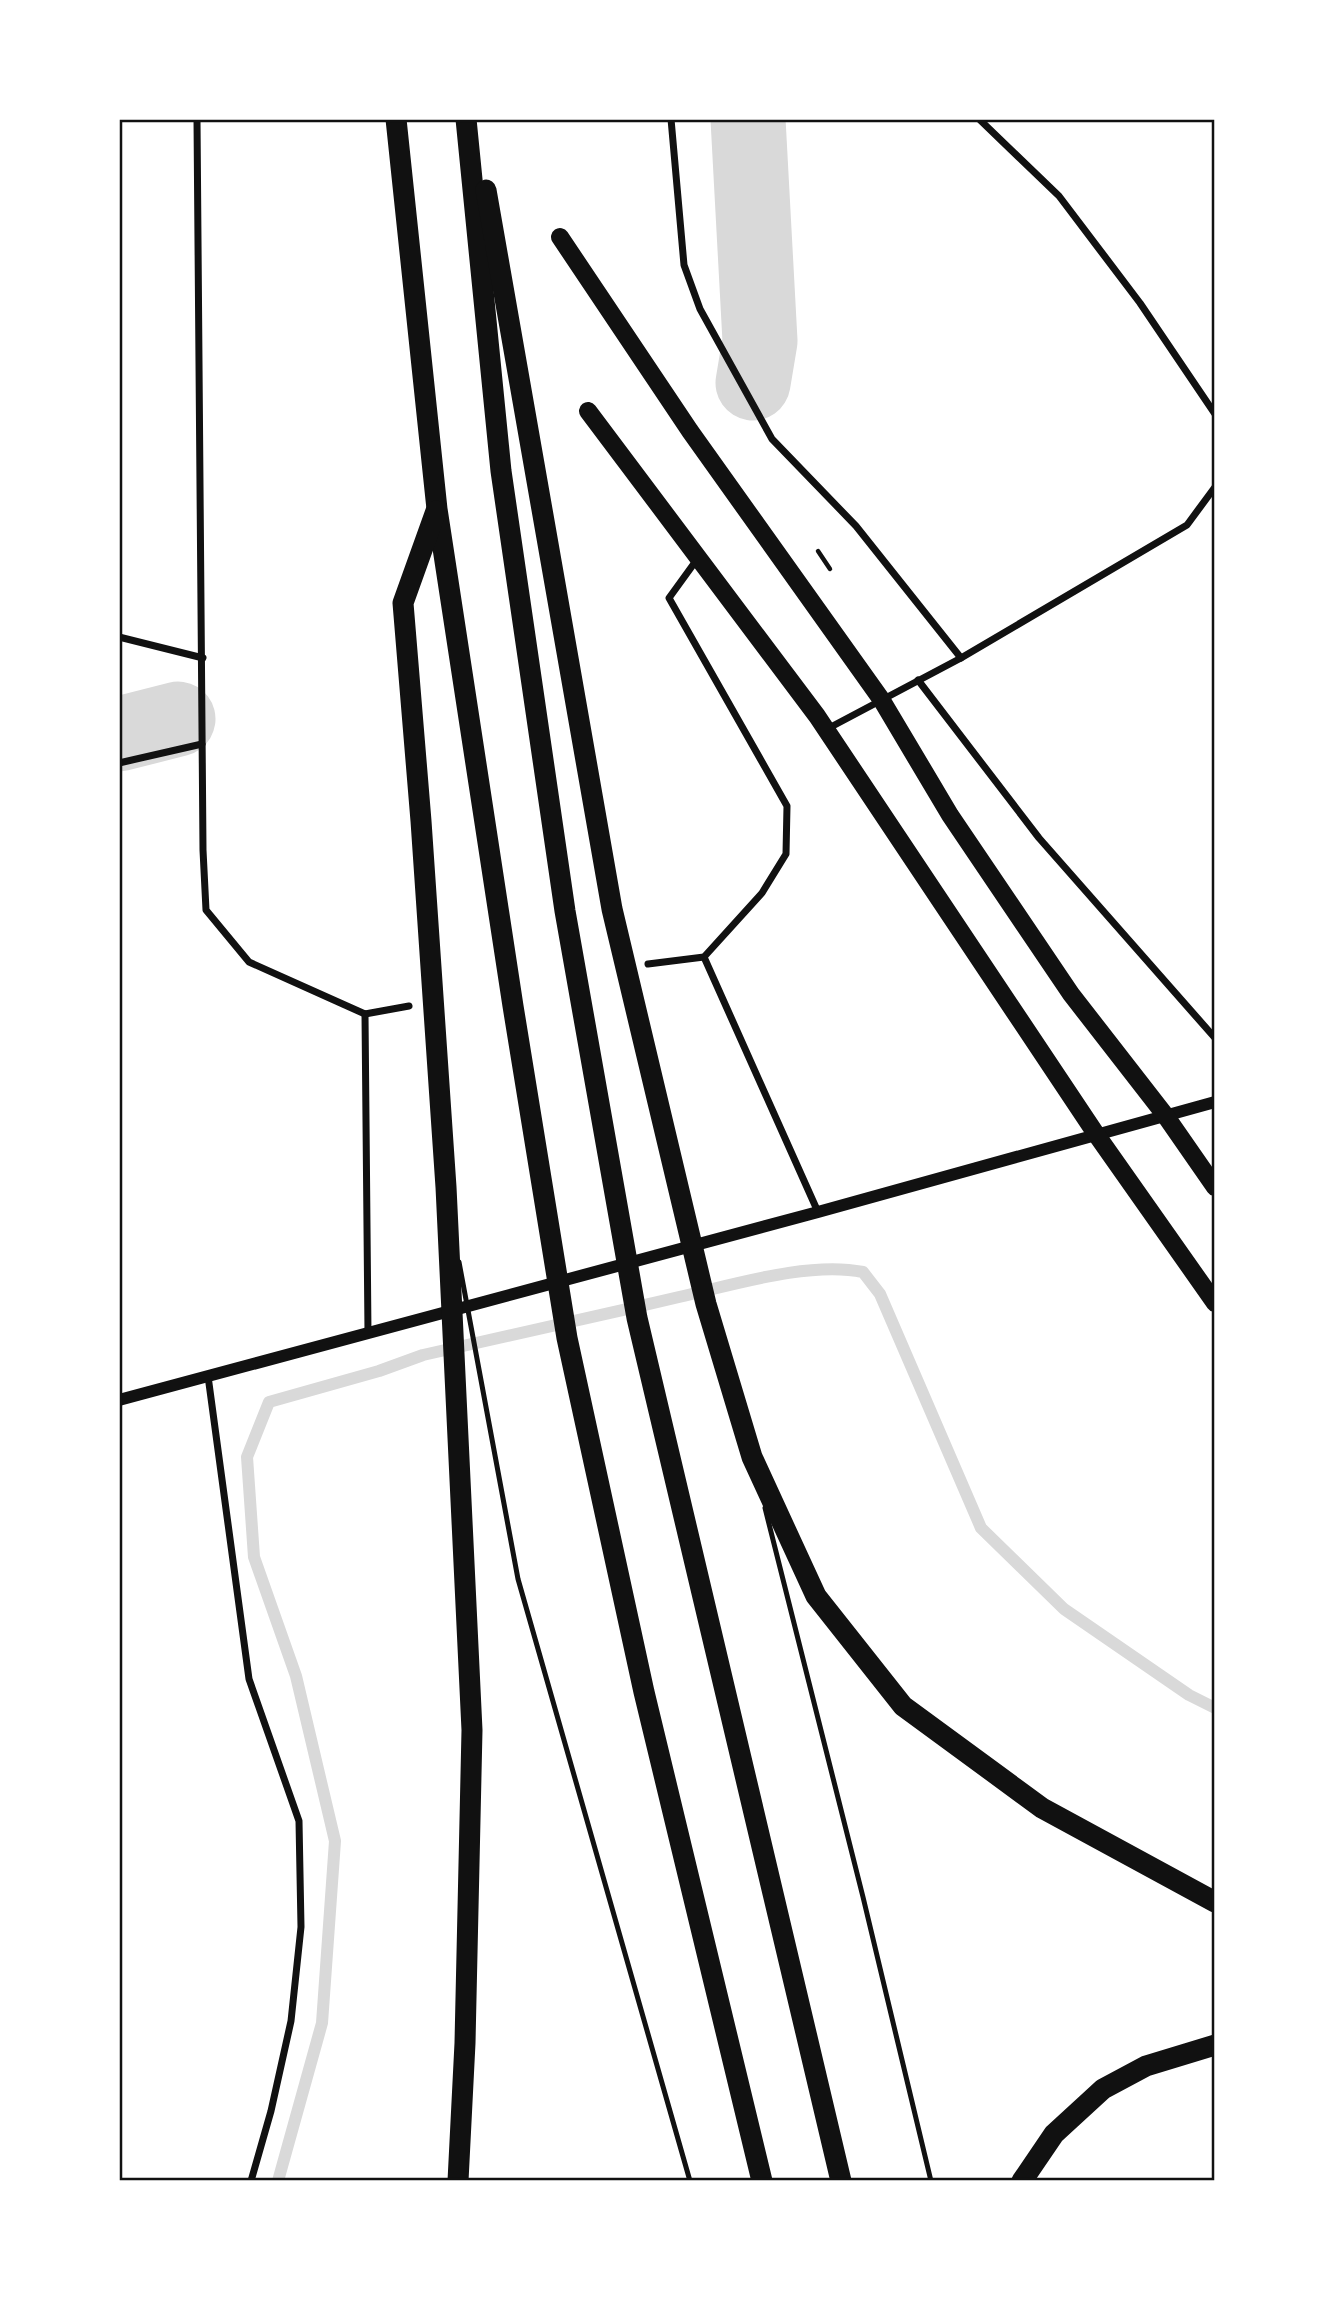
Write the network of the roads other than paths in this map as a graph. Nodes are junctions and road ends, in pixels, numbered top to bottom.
1 (197, 119) edge
2 (396, 119) edge
3 (466, 119) edge
4 (474, 119) edge
5 (671, 119) edge
6 (979, 119) edge
7 (559, 237) dead end
8 (588, 411) dead end
9 (1215, 414) edge
10 (1215, 486) edge
11 (437, 509) junction
12 (698, 558) junction
13 (119, 637) edge
14 (203, 657) junction
15 (961, 657) junction
16 (918, 680) junction
17 (881, 699) junction
18 (826, 730) junction
19 (202, 744) junction
20 (119, 763) edge
21 (704, 957) junction
22 (648, 964) dead end
23 (409, 1006) dead end
24 (365, 1014) junction
25 (1215, 1038) edge
26 (1215, 1102) edge
27 (1165, 1115) junction
28 (1096, 1134) junction
29 (446, 1187) junction
30 (1215, 1187) edge
31 (818, 1212) junction
32 (455, 1240) dead end
33 (458, 1253) dead end
34 (1215, 1303) edge
35 (368, 1333) junction
36 (208, 1375) junction
37 (119, 1400) edge
38 (752, 1457) junction
39 (1215, 1902) edge
40 (1215, 2045) edge
41 (251, 2181) edge
42 (458, 2181) edge
43 (690, 2181) edge
44 (762, 2181) edge
45 (841, 2181) edge
46 (931, 2181) edge
47 (1023, 2181) edge

1 - 14 street
2 - 11 highway
3 - 45 highway
4 - 38 highway
5 - 15 street
6 - 9 street
7 - 17 main road
8 - 12 main road
10 - 15 street
11 - 29 highway
11 - 44 highway
12 - 18 main road
12 - 21 street
13 - 14 street
14 - 19 street
15 - 16 street
16 - 17 street
16 - 25 street
17 - 18 street
17 - 27 main road
18 - 28 main road
19 - 20 street
19 - 24 street
21 - 22 street
21 - 31 street
23 - 24 street
24 - 35 street
26 - 27 street
27 - 28 street
27 - 30 main road
28 - 31 street
28 - 34 main road
29 - 32 lane
29 - 42 highway
31 - 35 street
33 - 43 lane
35 - 36 street
36 - 37 street
36 - 41 street
38 - 39 highway
38 - 46 lane
40 - 47 highway

